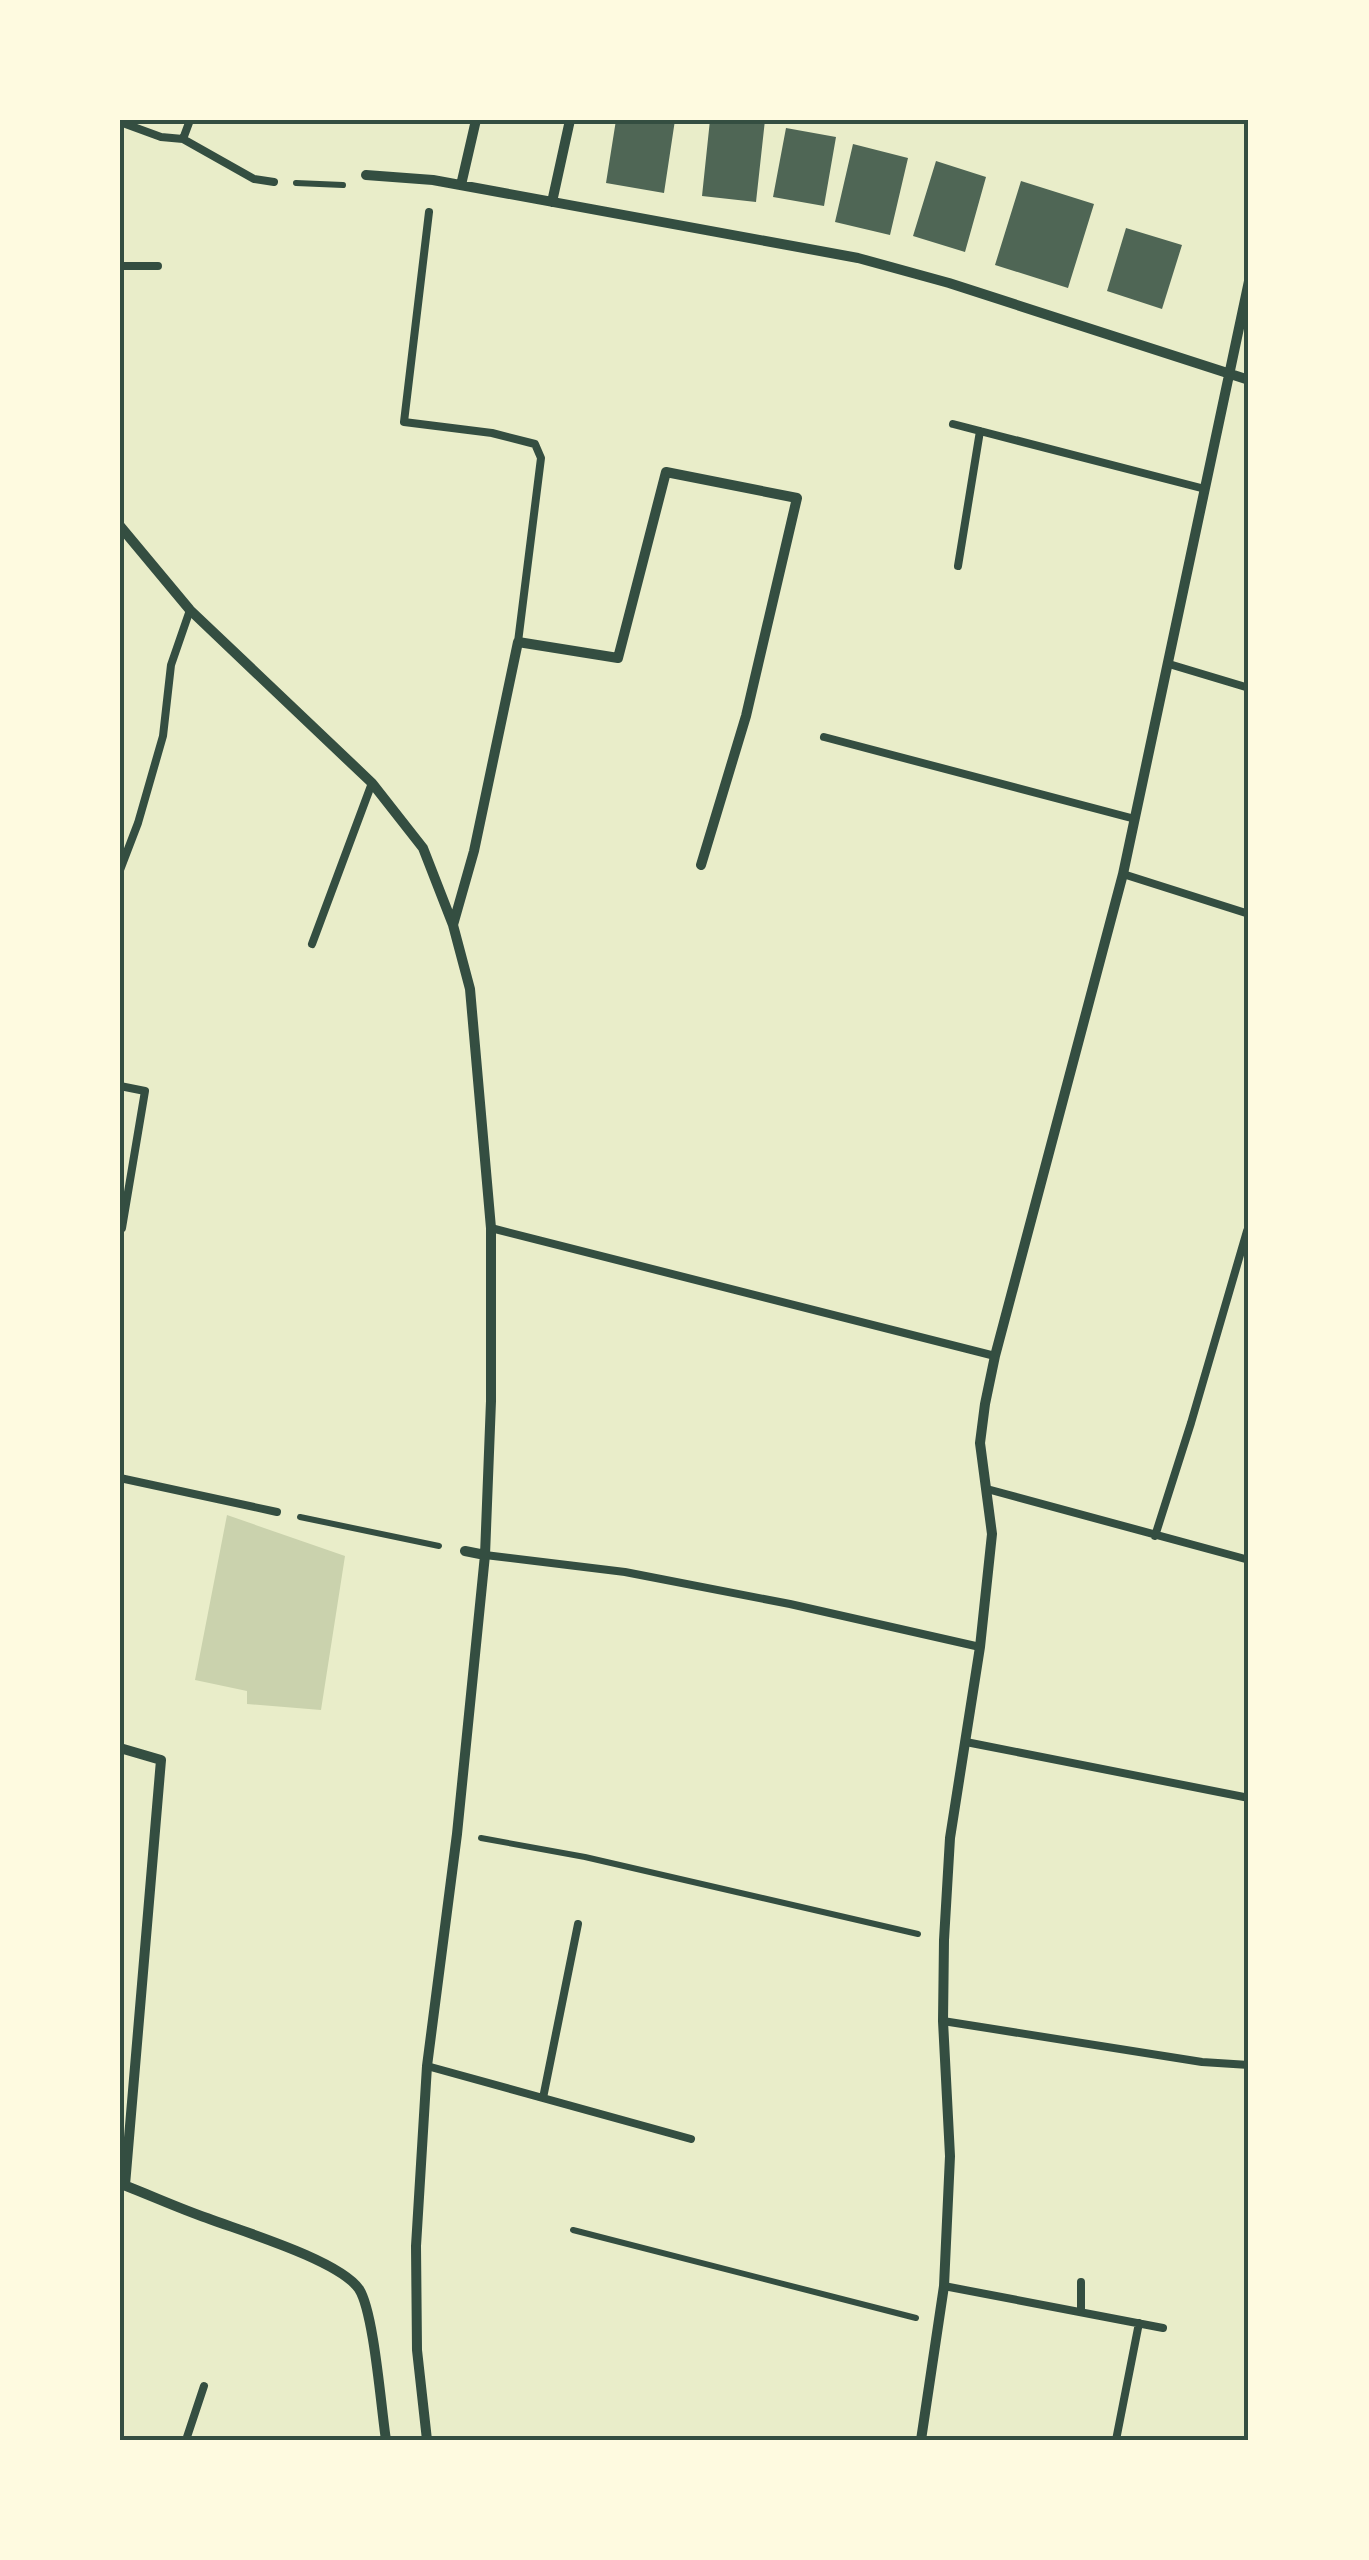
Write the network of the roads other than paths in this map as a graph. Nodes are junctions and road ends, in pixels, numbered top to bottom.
1 (190, 120) edge
2 (476, 120) edge
3 (570, 120) edge
4 (120, 122) edge
5 (184, 139) junction
6 (366, 176) road end
7 (274, 182) road end
8 (461, 184) junction
9 (552, 202) junction
10 (429, 212) dead end
11 (120, 266) edge
12 (158, 266) dead end
13 (1249, 281) edge
14 (1229, 374) junction
15 (1249, 380) edge
16 (954, 424) dead end
17 (980, 432) junction
18 (1205, 489) junction
19 (120, 526) edge
20 (958, 566) dead end
21 (190, 610) junction
22 (518, 642) junction
23 (1169, 664) junction
24 (1249, 688) edge
25 (824, 737) dead end
26 (372, 784) junction
27 (1135, 819) junction
28 (701, 865) dead end
29 (120, 870) edge
30 (1123, 874) junction
31 (1249, 914) edge
32 (453, 925) junction
33 (312, 944) dead end
34 (120, 1086) edge
35 (122, 1228) edge
36 (491, 1228) junction
37 (1249, 1231) edge
38 (995, 1356) junction
39 (120, 1478) edge
40 (987, 1488) junction
41 (277, 1512) road end
42 (1155, 1536) junction
43 (465, 1551) road end
44 (485, 1555) junction
45 (1249, 1560) edge
46 (980, 1647) junction
47 (966, 1742) junction
48 (120, 1748) edge
49 (1249, 1798) edge
50 (578, 1924) dead end
51 (943, 2022) junction
52 (428, 2066) junction
53 (1249, 2066) edge
54 (543, 2098) junction
55 (691, 2140) dead end
56 (123, 2184) edge
57 (1081, 2282) dead end
58 (944, 2286) junction
59 (1081, 2312) junction
60 (1139, 2323) junction
61 (1163, 2328) dead end
62 (204, 2386) dead end
63 (186, 2440) edge
64 (386, 2440) edge
65 (426, 2440) edge
66 (921, 2440) edge
67 (1116, 2440) edge

1 - 5 lane
2 - 8 street
3 - 9 street
4 - 5 lane
5 - 7 lane
6 - 8 street
8 - 9 street
9 - 14 street
10 - 22 lane
11 - 12 lane
13 - 14 street
14 - 15 street
14 - 18 street
16 - 17 lane
17 - 18 lane
17 - 20 lane
18 - 23 street
19 - 21 street
21 - 26 street
21 - 29 lane
22 - 28 street
22 - 32 street
23 - 24 lane
23 - 27 street
25 - 27 lane
26 - 32 street
26 - 33 lane
27 - 30 street
30 - 31 lane
30 - 38 street
32 - 36 street
34 - 35 lane
36 - 38 lane
36 - 44 street
37 - 42 lane
38 - 40 street
39 - 41 lane
40 - 42 lane
40 - 46 street
42 - 45 lane
43 - 44 street
44 - 46 lane
44 - 52 street
46 - 47 street
47 - 49 lane
47 - 51 street
48 - 56 street
50 - 54 lane
51 - 53 lane
51 - 58 street
52 - 54 lane
52 - 65 street
54 - 55 lane
56 - 64 street
57 - 59 lane
58 - 59 lane
58 - 66 street
59 - 60 lane
60 - 61 lane
60 - 67 lane
62 - 63 lane

